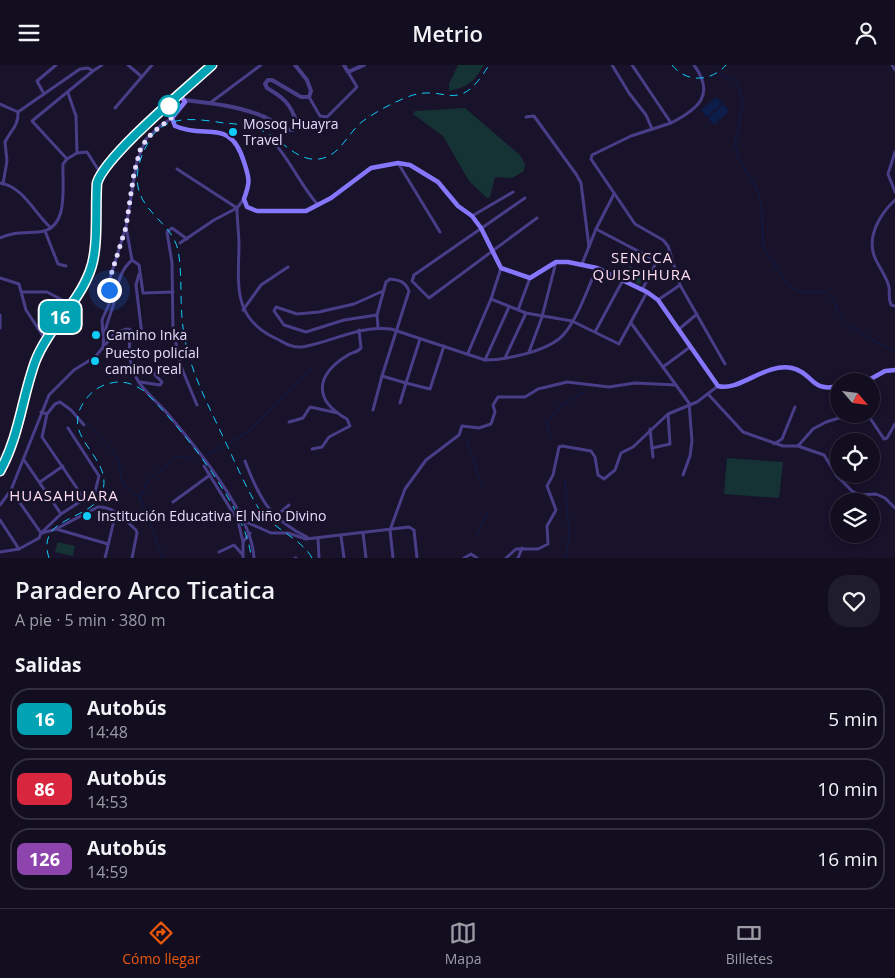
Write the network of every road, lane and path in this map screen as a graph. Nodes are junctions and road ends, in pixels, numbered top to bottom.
1 (56, 65) edge
2 (102, 65) edge
3 (128, 65) edge
4 (152, 65) edge
5 (212, 65) edge
6 (261, 65) edge
7 (295, 65) edge
8 (344, 65) edge
9 (364, 65) edge
10 (612, 65) edge
11 (632, 65) edge
12 (694, 65) edge
13 (892, 65) edge
14 (83, 66) edge
15 (92, 68) edge
16 (895, 71) edge
17 (348, 72) junction
18 (142, 77) junction
19 (68, 93) junction
20 (44, 94) junction
21 (180, 95) junction
22 (309, 97) junction
23 (186, 100) junction
24 (210, 103) junction
25 (0, 105) edge
26 (115, 108) dead end
27 (18, 111) junction
28 (526, 117) dead end
29 (172, 118) junction
30 (671, 123) junction
31 (652, 129) junction
32 (272, 139) dead end
33 (895, 152) edge
34 (77, 153) junction
35 (67, 159) junction
36 (398, 163) junction
37 (177, 169) dead end
38 (101, 174) junction
39 (2, 184) edge
40 (513, 192) dead end
41 (895, 192) edge
42 (614, 194) junction
43 (525, 198) dead end
44 (244, 199) junction
45 (895, 200) edge
46 (318, 205) junction
47 (237, 208) junction
48 (472, 216) junction
49 (537, 218) dead end
50 (126, 227) junction
51 (51, 228) junction
52 (481, 228) junction
53 (596, 229) junction
54 (46, 231) junction
55 (440, 232) dead end
56 (0, 238) edge
57 (187, 239) junction
58 (180, 243) dead end
59 (589, 247) junction
60 (492, 250) junction
61 (132, 260) junction
62 (556, 263) junction
63 (582, 264) junction
64 (66, 266) dead end
65 (288, 267) dead end
66 (501, 268) junction
67 (597, 268) junction
68 (139, 273) junction
69 (0, 278) edge
70 (530, 278) junction
71 (623, 281) junction
72 (680, 285) junction
73 (383, 291) junction
74 (644, 291) junction
75 (22, 292) junction
76 (173, 292) junction
77 (491, 299) junction
78 (658, 300) junction
79 (70, 304) junction
80 (895, 306) edge
81 (509, 307) junction
82 (243, 310) junction
83 (518, 310) junction
84 (526, 313) junction
85 (698, 314) junction
86 (0, 315) edge
87 (376, 315) junction
88 (542, 317) junction
89 (572, 321) junction
90 (631, 323) junction
91 (0, 328) edge
92 (378, 328) junction
93 (129, 329) junction
94 (678, 329) junction
95 (359, 330) junction
96 (396, 331) junction
97 (596, 332) junction
98 (103, 335) junction
99 (45, 339) junction
100 (420, 339) junction
101 (444, 346) junction
102 (690, 347) junction
103 (103, 349) junction
104 (468, 353) junction
105 (528, 353) junction
106 (505, 359) junction
107 (485, 360) junction
108 (725, 364) dead end
109 (663, 367) junction
110 (182, 369) junction
111 (895, 370) edge
112 (880, 374) edge
113 (382, 376) junction
114 (139, 382) junction
115 (406, 383) junction
116 (676, 385) junction
117 (718, 386) junction
118 (830, 388) edge
119 (708, 394) junction
120 (400, 403) dead end
121 (689, 403) junction
122 (197, 405) dead end
123 (795, 407) dead end
124 (373, 410) dead end
125 (41, 412) junction
126 (338, 413) junction
127 (48, 414) junction
128 (668, 414) junction
129 (288, 422) dead end
130 (84, 425) dead end
131 (895, 425) edge
132 (68, 428) dead end
133 (650, 429) junction
134 (773, 444) junction
135 (798, 446) junction
136 (652, 448) junction
137 (312, 449) dead end
138 (653, 457) dead end
139 (23, 460) junction
140 (245, 461) dead end
141 (63, 466) junction
142 (204, 466) dead end
143 (211, 469) junction
144 (0, 471) edge
145 (209, 474) junction
146 (682, 475) dead end
147 (40, 482) junction
148 (11, 490) junction
149 (85, 499) junction
150 (173, 502) dead end
151 (0, 505) edge
152 (289, 505) dead end
153 (895, 507) edge
154 (116, 512) junction
155 (61, 514) junction
156 (275, 517) junction
157 (0, 520) edge
158 (244, 521) junction
159 (56, 529) junction
160 (390, 530) junction
161 (41, 533) junction
162 (250, 533) junction
163 (363, 533) junction
164 (341, 536) junction
165 (318, 538) junction
166 (310, 539) junction
167 (243, 541) junction
168 (108, 544) junction
169 (522, 548) junction
170 (19, 549) junction
171 (0, 551) edge
172 (219, 552) dead end
173 (242, 556) edge
174 (105, 558) edge
175 (132, 558) edge
176 (254, 558) edge
177 (319, 558) edge
178 (344, 558) edge
179 (366, 558) edge
180 (393, 558) edge
181 (417, 558) edge
182 (464, 558) edge
183 (477, 558) edge
184 (506, 558) edge
185 (518, 558) edge

1 - 20 street
2 - 15 street
3 - 18 street
4 - 18 street
5 - 21 highway
6 - 24 street
7 - 22 street
8 - 17 street
9 - 17 street
10 - 31 street
11 - 30 street
12 - 30 street
13 - 16 street
14 - 15 street
14 - 20 street
15 - 19 street
17 - 22 street
18 - 26 street
19 - 34 street
19 - 35 street
20 - 27 street
21 - 23 main road
21 - 38 highway
22 - 24 street
23 - 24 street
23 - 29 main road
25 - 27 street
27 - 39 street
28 - 59 street
29 - 44 main road
29 - 50 street
30 - 31 street
31 - 42 street
32 - 46 street
33 - 41 street
34 - 35 street
34 - 38 street
35 - 51 street
36 - 46 main road
36 - 48 main road
36 - 55 street
37 - 47 street
38 - 79 highway
39 - 51 street
40 - 48 street
42 - 53 street
42 - 72 street
43 - 52 street
44 - 46 main road
44 - 47 street
45 - 80 street
47 - 57 street
47 - 82 street
48 - 52 main road
49 - 60 street
50 - 61 street
50 - 98 street
51 - 54 street
52 - 60 main road
52 - 60 street
53 - 59 street
53 - 74 street
54 - 56 street
54 - 64 street
57 - 58 street
57 - 76 street
59 - 63 street
60 - 66 main road
61 - 68 street
61 - 98 street
62 - 63 main road
62 - 70 main road
62 - 88 street
63 - 67 main road
65 - 82 street
66 - 70 main road
66 - 77 street
67 - 71 main road
67 - 89 street
68 - 76 street
68 - 93 street
69 - 75 street
70 - 83 street
71 - 74 main road
71 - 97 street
72 - 78 street
72 - 85 street
73 - 87 street
73 - 87 street
73 - 96 street
74 - 78 main road
74 - 90 street
75 - 79 street
75 - 99 street
76 - 110 street
77 - 81 street
77 - 104 street
78 - 94 main road
79 - 99 highway
81 - 83 street
81 - 107 street
82 - 95 street
83 - 84 street
84 - 88 street
84 - 106 street
85 - 94 street
85 - 108 street
86 - 91 street
87 - 92 street
88 - 89 street
88 - 105 street
89 - 97 street
89 - 105 street
90 - 97 street
90 - 109 street
92 - 95 street
92 - 96 street
93 - 103 street
93 - 114 street
94 - 102 main road
95 - 126 street
96 - 100 street
96 - 113 street
98 - 103 street
99 - 144 highway
100 - 101 street
100 - 115 street
101 - 104 street
101 - 115 street
102 - 109 street
102 - 117 main road
103 - 125 street
104 - 107 street
105 - 106 street
106 - 107 street
109 - 116 street
110 - 114 street
110 - 122 street
111 - 112 main road
113 - 115 street
113 - 124 street
114 - 143 street
115 - 120 street
116 - 121 street
116 - 160 street
117 - 118 main road
117 - 119 street
119 - 121 street
119 - 134 street
121 - 128 street
121 - 146 street
123 - 134 street
125 - 127 street
125 - 139 street
126 - 129 street
126 - 137 street
127 - 130 street
127 - 141 street
128 - 133 street
128 - 136 street
131 - 135 street
132 - 149 street
133 - 136 street
133 - 169 street
134 - 135 street
135 - 153 street
136 - 138 street
139 - 147 street
139 - 148 street
140 - 156 street
141 - 147 street
141 - 149 street
142 - 145 street
143 - 145 street
143 - 158 street
145 - 150 street
145 - 167 street
147 - 155 street
148 - 151 street
148 - 161 street
149 - 155 street
152 - 156 street
154 - 159 street
154 - 168 street
154 - 175 street
155 - 161 street
156 - 166 street
157 - 170 street
158 - 162 street
158 - 166 street
159 - 161 street
159 - 168 street
160 - 163 street
160 - 180 street
160 - 181 street
161 - 170 street
162 - 167 street
162 - 176 street
163 - 164 street
163 - 179 street
164 - 165 street
164 - 178 street
165 - 166 street
165 - 177 street
167 - 173 street
168 - 174 street
169 - 184 street
169 - 185 street
170 - 171 street
172 - 173 street
182 - 183 street

